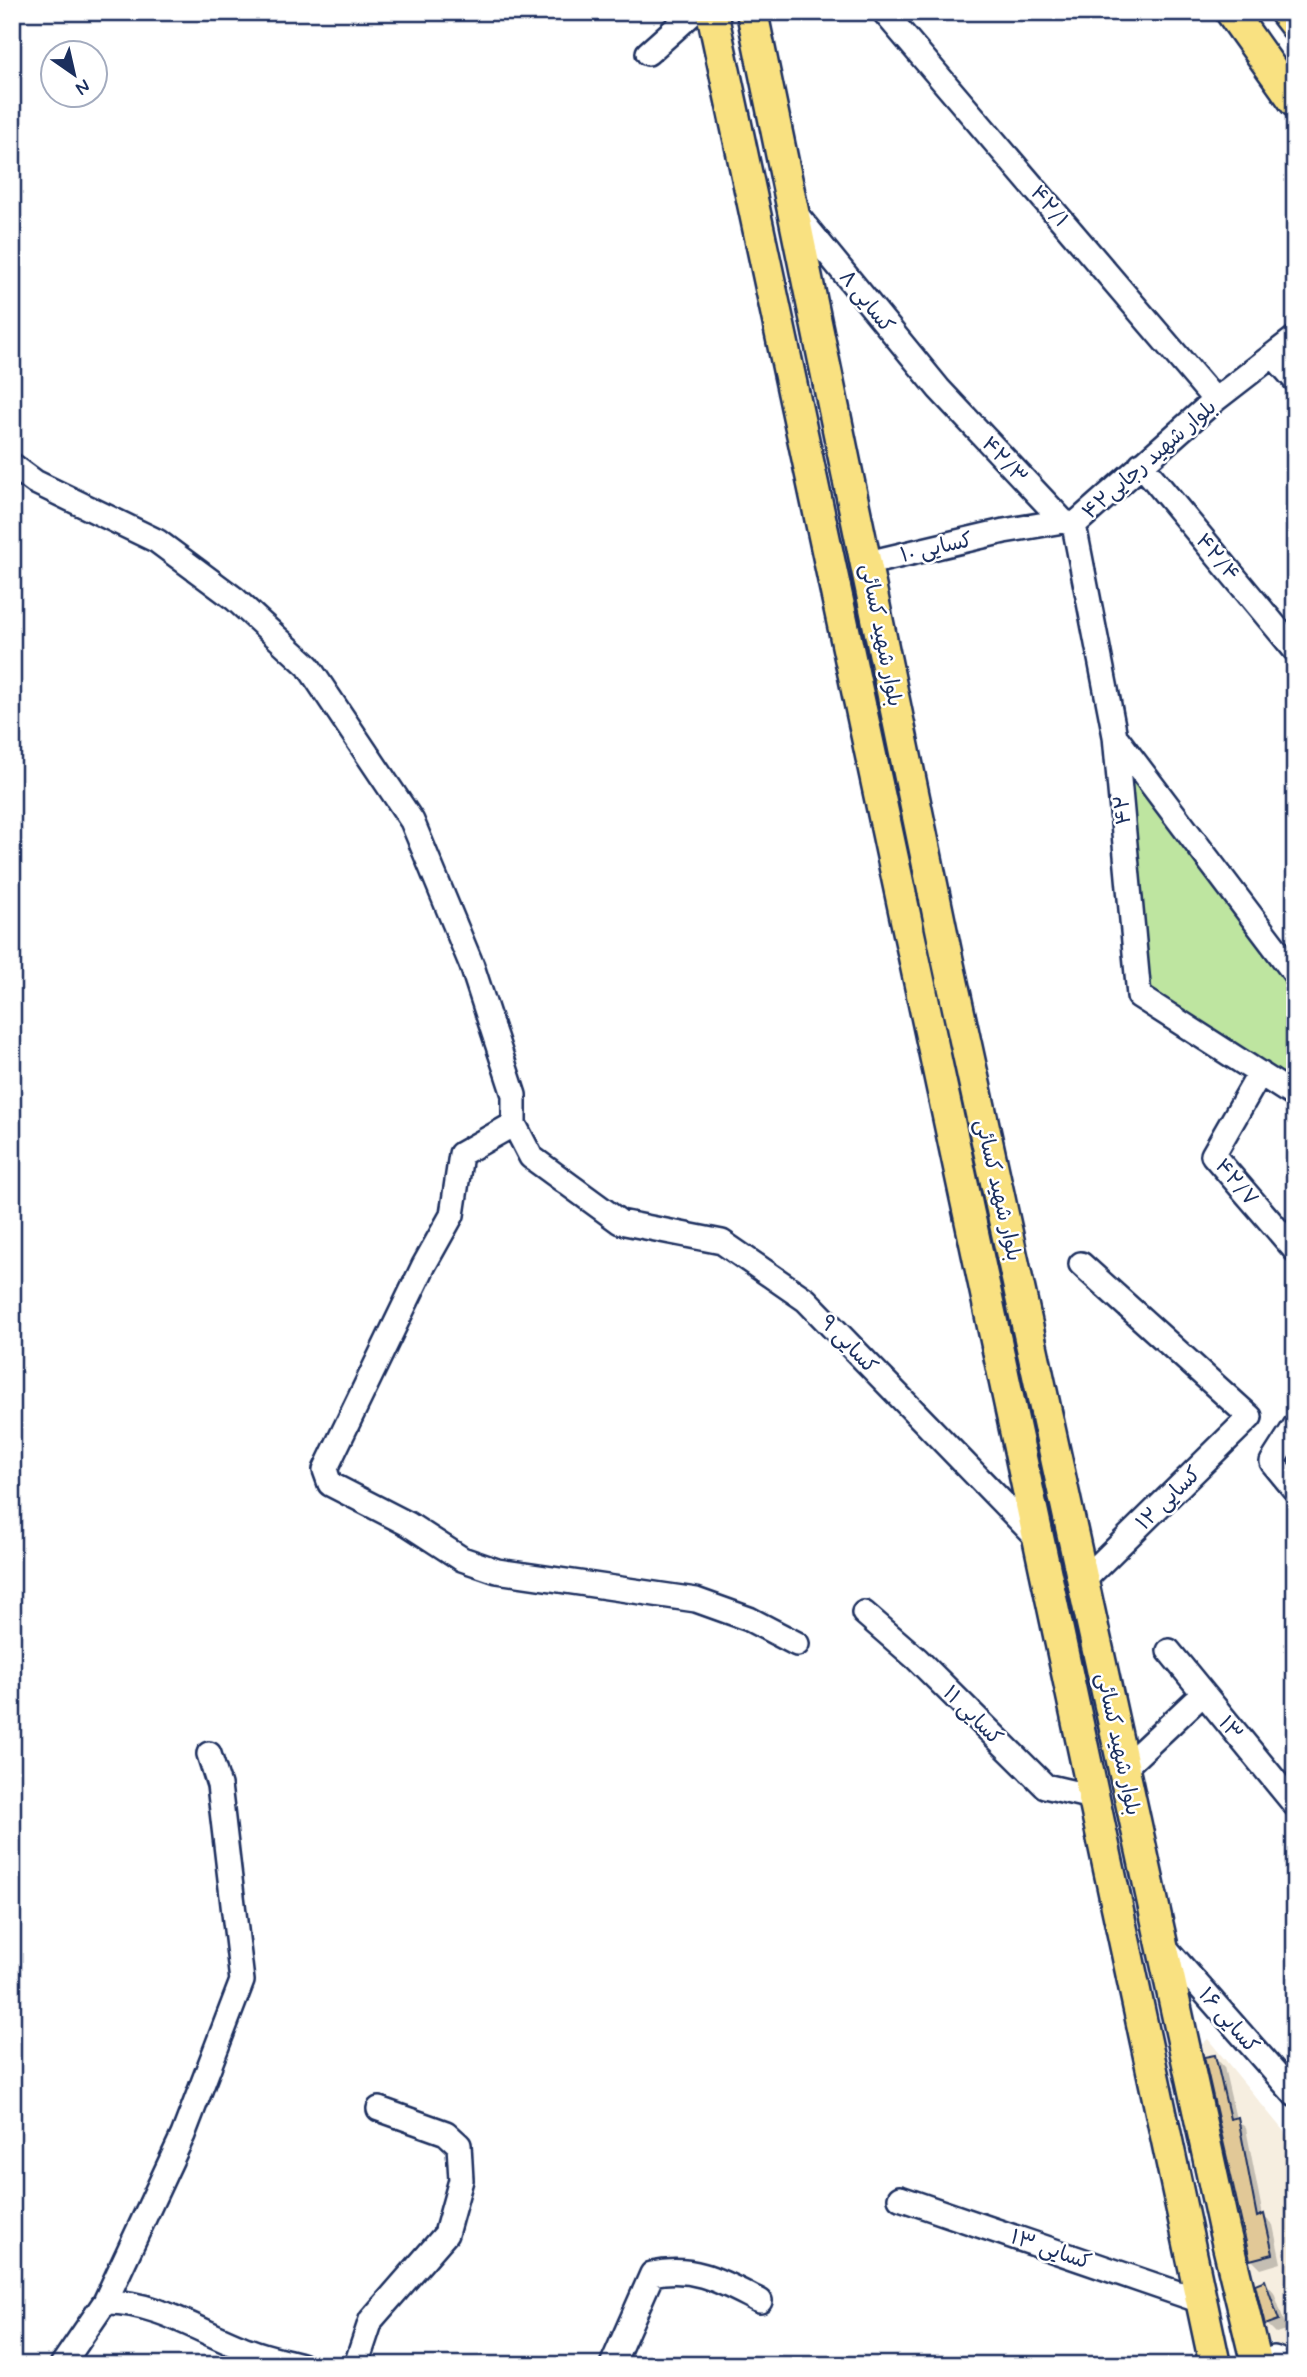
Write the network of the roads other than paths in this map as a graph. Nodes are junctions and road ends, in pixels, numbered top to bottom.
1 (694, 12) edge
2 (712, 12) edge
3 (752, 12) edge
4 (884, 12) edge
5 (1231, 12) edge
6 (1286, 12) edge
7 (1295, 25) edge
8 (648, 53) dead end
9 (1295, 102) edge
10 (795, 213) junction
11 (1295, 338) edge
12 (1273, 355) junction
13 (1295, 380) edge
14 (939, 389) joint
15 (1215, 400) junction
16 (1141, 464) junction
17 (12, 465) edge
18 (1069, 523) junction
19 (868, 563) junction
20 (1295, 650) edge
21 (1115, 736) junction
22 (948, 962) junction
23 (916, 968) junction
24 (1295, 974) edge
25 (1260, 1073) junction
26 (1295, 1096) edge
27 (514, 1124) junction
28 (1295, 1250) edge
29 (1081, 1264) dead end
30 (1295, 1426) edge
31 (1295, 1490) edge
32 (1036, 1537) junction
33 (1085, 1579) junction
34 (864, 1613) dead end
35 (797, 1644) dead end
36 (1169, 1651) dead end
37 (1194, 1702) dead end
38 (209, 1754) dead end
39 (1124, 1768) junction
40 (1092, 1797) junction
41 (1295, 1805) edge
42 (1163, 1945) junction
43 (1295, 2095) edge
44 (379, 2109) dead end
45 (900, 2197) dead end
46 (1224, 2229) junction
47 (1188, 2237) junction
48 (760, 2301) dead end
49 (1201, 2301) junction
50 (105, 2302) junction
51 (1274, 2362) edge
52 (62, 2365) edge
53 (301, 2365) edge
54 (356, 2365) edge
55 (612, 2365) edge
56 (1215, 2365) edge

1 - 8 street
2 - 23 main road, بلوار شهید کسائی
3 - 10 main road, بلوار شهید کسائی
4 - 15 street, ۴۲/۱
5 - 9 main road
6 - 7 main road
10 - 14 street, ۸ کسایی
10 - 19 main road, بلوار شهید کسائی
11 - 12 street, بلوار شهید رجایی۴۲
12 - 13 street
12 - 15 street, بلوار شهید رجایی۴۲
14 - 18 street, ۴۲/۳
15 - 16 street, بلوار شهید رجایی۴۲
16 - 18 street, بلوار شهید رجایی۴۲
16 - 20 street, ۴۲/۴
17 - 27 street
18 - 19 street, ۱۰ کسایی
18 - 21 street, بلوار شهید رجایی۴۲
19 - 22 main road, بلوار شهید کسائی
21 - 24 street, ۴۲
21 - 25 street, ۴۲
22 - 23 main road
22 - 33 main road, بلوار شهید کسائی
23 - 32 main road, بلوار شهید کسائی
25 - 26 street, ۴۲
25 - 28 street, ۴۲/۷
27 - 32 street, ۹ کسایی
27 - 35 street
29 - 33 street, ۱۲ کسایی
30 - 31 street
32 - 40 main road, بلوار شهید کسائی
33 - 39 main road, بلوار شهید کسائی
34 - 40 street, ۱۱ کسایی
36 - 41 street, ۱۳
37 - 39 street
38 - 50 street
39 - 42 main road, بلوار شهید کسائی
40 - 47 main road, بلوار شهید کسائی
42 - 43 street, ۱۶ کسایی
42 - 46 main road, بلوار شهید کسائی
44 - 54 street
45 - 49 street, ۱۳ کسایی
46 - 47 main road
46 - 51 main road, بلوار شهید کسائی
47 - 49 main road, بلوار شهید کسائی
48 - 55 street
49 - 56 main road, بلوار شهید کسائی
50 - 52 street
50 - 53 street

